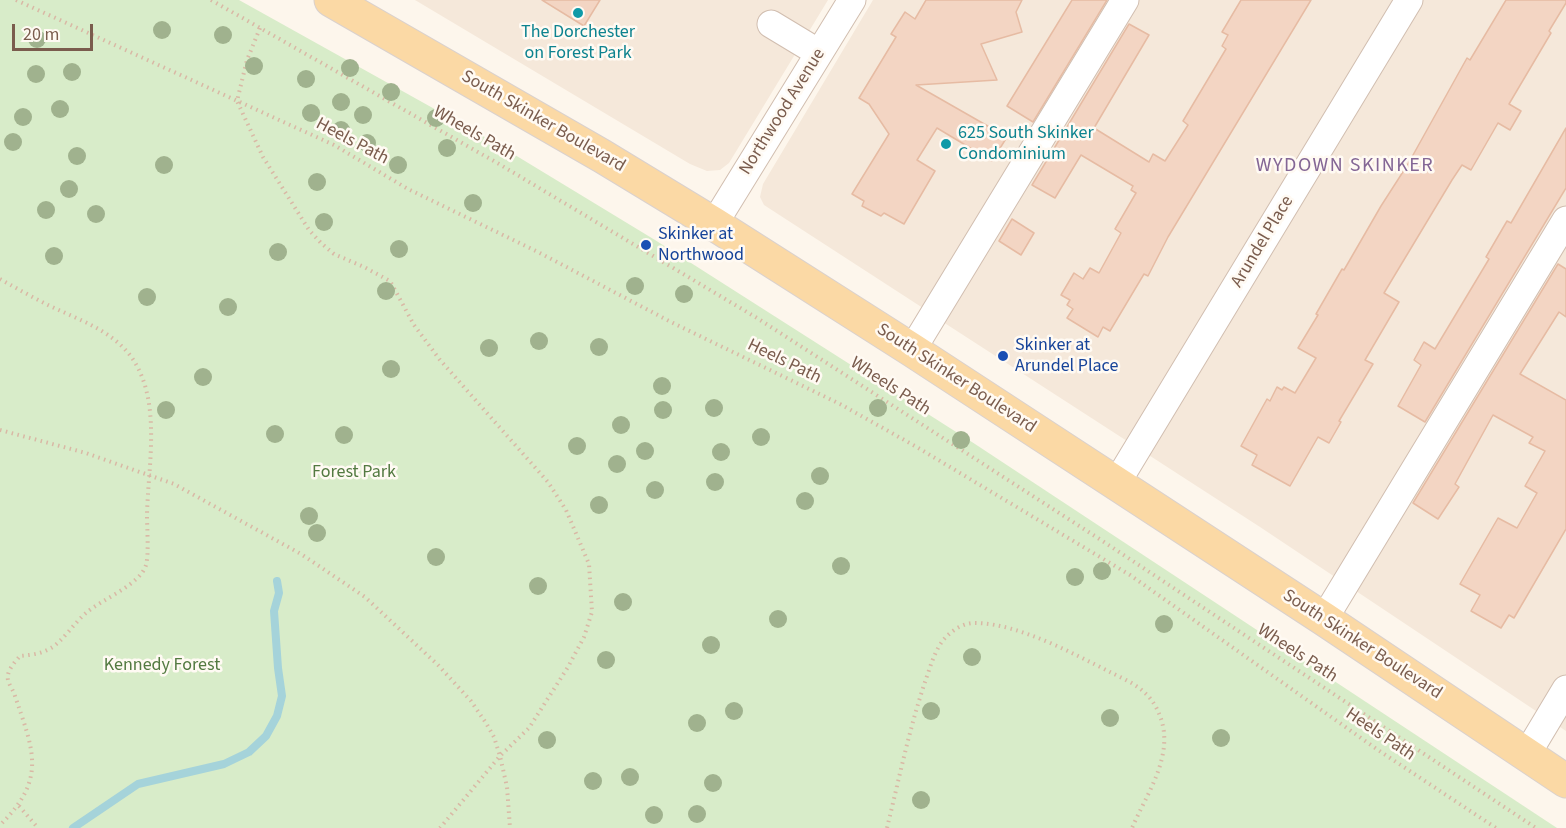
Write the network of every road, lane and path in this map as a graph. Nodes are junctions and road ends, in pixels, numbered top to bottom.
1 (16, 0) edge
2 (211, 0) edge
3 (331, 0) edge
4 (1125, 0) edge
5 (1409, 0) edge
6 (847, 2) edge
7 (771, 24) dead end
8 (260, 28) junction
9 (819, 53) junction
10 (237, 101) junction
11 (1566, 220) edge
12 (714, 224) junction
13 (0, 279) edge
14 (912, 350) junction
15 (0, 430) edge
16 (149, 475) junction
17 (1116, 484) junction
18 (1324, 619) junction
19 (1566, 689) edge
20 (1527, 754) junction
21 (501, 756) junction
22 (1566, 781) edge
23 (19, 806) junction
24 (0, 825) edge
25 (38, 828) edge
26 (440, 828) edge
27 (510, 828) edge
28 (887, 828) edge
29 (1132, 828) edge
30 (1496, 828) edge
31 (1536, 828) edge

1 - 10 path, Heels Path
2 - 8 path, Wheels Path
3 - 12 main road, South Skinker Boulevard
4 - 14 street
5 - 17 street, Arundel Place
6 - 9 street, Northwood Avenue
7 - 9 street
8 - 10 path
8 - 31 path, Wheels Path
9 - 12 street, Northwood Avenue
10 - 21 path
10 - 30 path, Heels Path
11 - 18 street
12 - 14 main road, South Skinker Boulevard
13 - 16 path
14 - 17 main road, South Skinker Boulevard
15 - 16 path
16 - 21 path
16 - 23 path
17 - 18 main road, South Skinker Boulevard
18 - 20 main road, South Skinker Boulevard
19 - 20 street
20 - 22 main road, South Skinker Boulevard
21 - 26 path
21 - 27 path
23 - 24 path
23 - 25 path
28 - 29 path

